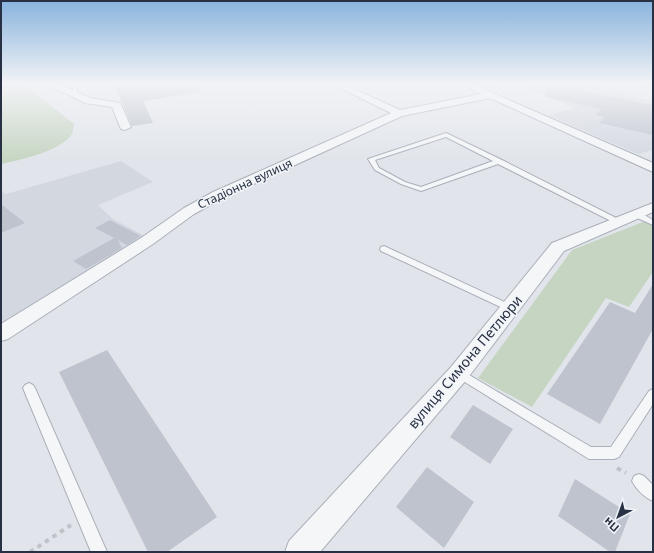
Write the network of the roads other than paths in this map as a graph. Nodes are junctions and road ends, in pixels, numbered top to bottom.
1 (118, 110) edge
2 (392, 110) edge
3 (415, 110) edge
4 (525, 110) edge
5 (399, 113) junction
6 (124, 127) dead end
7 (500, 162) junction
8 (653, 168) edge
9 (640, 216) edge
10 (384, 249) dead end
11 (510, 308) junction
12 (1, 334) edge
13 (459, 373) junction
14 (29, 388) dead end
15 (653, 394) edge
16 (639, 481) dead end
17 (653, 494) edge
18 (99, 552) edge
19 (300, 552) edge

1 - 6 street
2 - 5 street
3 - 5 street, Стадіонна вулиця
4 - 8 street
5 - 12 street, Стадіонна вулиця
7 - 7 lane
7 - 9 lane
9 - 11 street, вулиця Симона Петлюри
10 - 11 lane
11 - 13 street, вулиця Симона Петлюри
13 - 15 lane
13 - 19 street, вулиця Симона Петлюри
14 - 18 lane
16 - 17 lane

